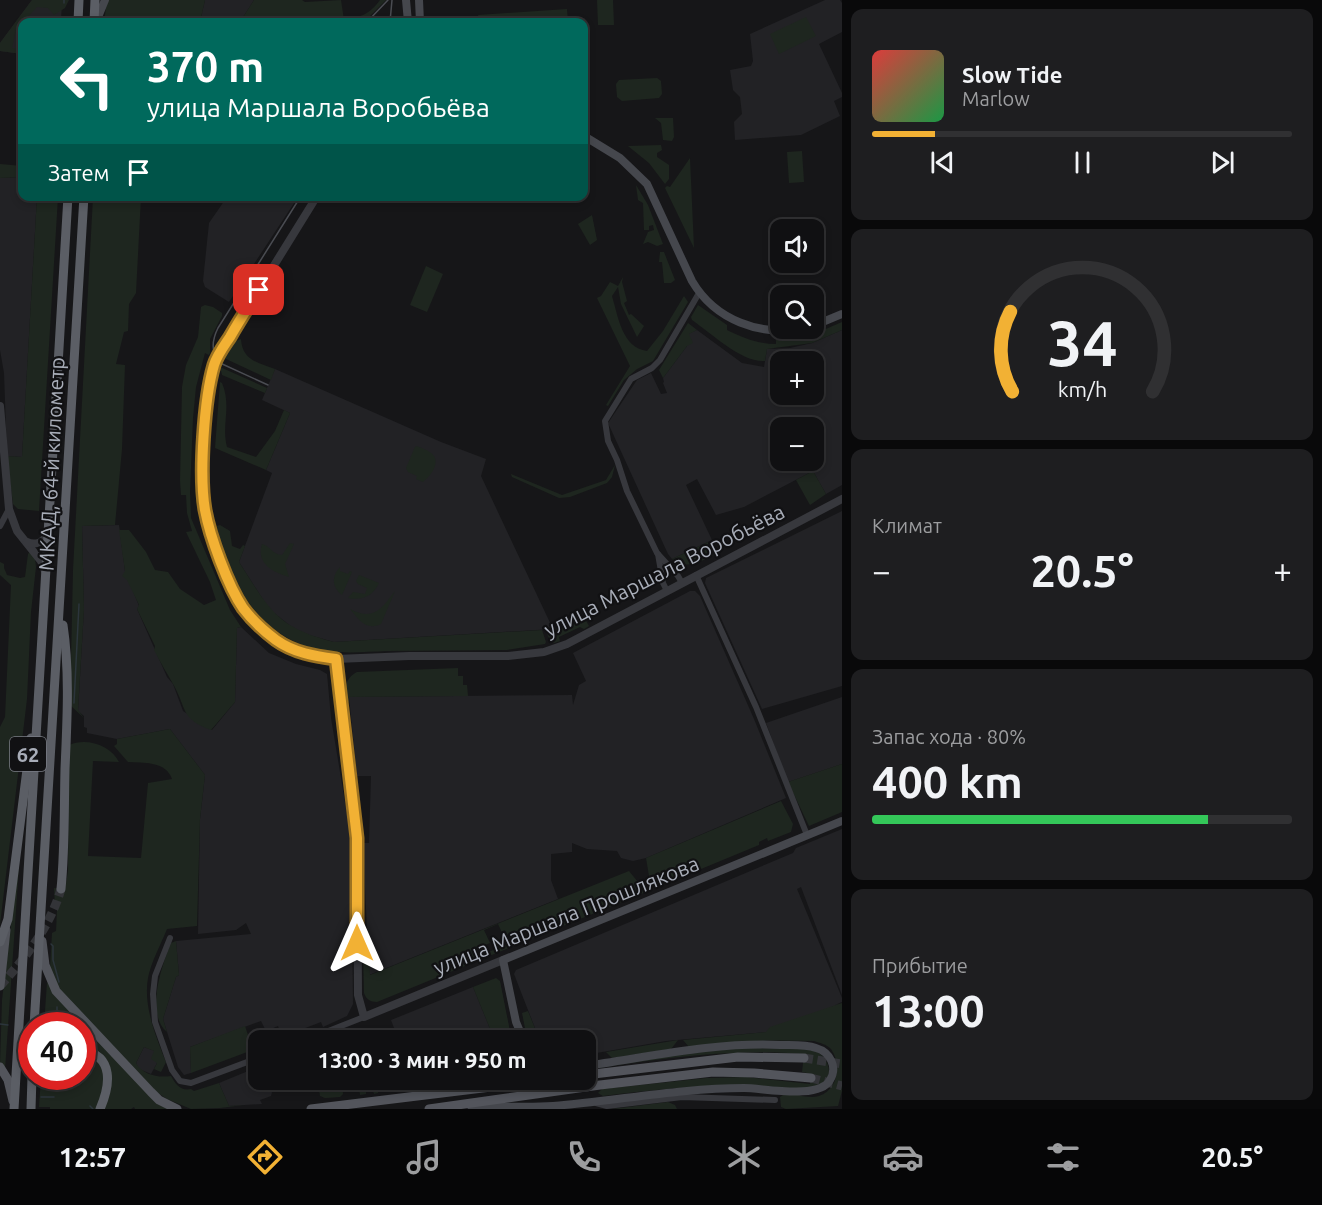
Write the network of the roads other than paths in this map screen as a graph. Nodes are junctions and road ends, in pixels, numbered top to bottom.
1 (79, 0) edge
2 (95, 0) edge
3 (105, 0) edge
4 (406, 0) edge
5 (419, 0) edge
6 (78, 18) edge
7 (95, 18) edge
8 (97, 18) edge
9 (408, 18) edge
10 (420, 18) edge
11 (588, 138) edge
12 (68, 201) edge
13 (84, 201) edge
14 (314, 201) edge
15 (699, 293) junction
16 (842, 314) edge
17 (824, 321) edge
18 (770, 330) edge
19 (0, 406) edge
20 (842, 499) edge
21 (9, 509) junction
22 (13, 522) junction
23 (2, 523) edge
24 (48, 531) junction
25 (25, 541) junction
26 (657, 553) junction
27 (46, 575) junction
28 (696, 575) junction
29 (682, 583) junction
30 (667, 591) junction
31 (60, 608) junction
32 (336, 659) junction
33 (37, 709) junction
34 (842, 821) edge
35 (807, 835) junction
36 (61, 889) tunnel mouth
37 (8, 919) junction
38 (41, 934) junction
39 (170, 938) dead end
40 (0, 942) edge
41 (503, 960) junction
42 (0, 986) edge
43 (35, 1012) edge
44 (364, 1017) junction
45 (516, 1022) junction
46 (331, 1030) edge
47 (516, 1030) edge
48 (519, 1030) edge
49 (96, 1056) edge
50 (804, 1058) tunnel mouth
51 (248, 1062) edge
52 (596, 1064) edge
53 (0, 1067) edge
54 (596, 1074) edge
55 (811, 1078) tunnel mouth
56 (32, 1090) edge
57 (459, 1090) edge
58 (469, 1090) edge
59 (453, 1092) junction
60 (775, 1100) dead end
61 (594, 1102) junction
62 (456, 1106) junction
63 (14, 1107) edge
64 (31, 1109) edge
65 (100, 1109) edge
66 (177, 1109) edge
67 (311, 1109) edge
68 (429, 1109) edge

1 - 6 highway
2 - 7 highway
3 - 8 main road
4 - 9 main road
5 - 10 main road
11 - 15 main road
12 - 24 highway, МКАД, 64-й километр
13 - 31 highway, МКАД, 64-й километр
14 - 32 street, улица Маршала Воробьёва
15 - 18 main road
15 - 26 street
16 - 17 main road
19 - 21 street
20 - 28 street, улица Маршала Воробьёва
21 - 22 street
21 - 23 street
22 - 23 street
22 - 25 street
24 - 25 street
24 - 27 highway, МКАД, 64-й километр
25 - 27 street
26 - 29 street
26 - 30 street
27 - 33 highway, МКАД, 64-й километр
28 - 29 street, улица Маршала Воробьёва
28 - 35 street
29 - 30 street, улица Маршала Воробьёва
30 - 32 street, улица Маршала Воробьёва
31 - 36 highway
31 - 38 highway, МКАД, 64-й километр
32 - 44 street
33 - 37 highway, 62
33 - 63 highway
34 - 35 main road, улица Маршала Прошлякова
35 - 41 main road, улица Маршала Прошлякова
37 - 40 highway
37 - 42 main road
38 - 43 highway, МКАД, 64-й километр
38 - 66 main road
39 - 51 street
41 - 44 street, улица Маршала Прошлякова
41 - 45 main road
44 - 46 street, улица Маршала Прошлякова
45 - 47 main road
45 - 48 main road
49 - 65 highway
50 - 54 main road
52 - 61 main road
53 - 63 main road
55 - 62 main road
56 - 64 highway
57 - 59 main road
58 - 59 main road
59 - 67 main road
60 - 61 street
61 - 62 main road
62 - 68 main road

